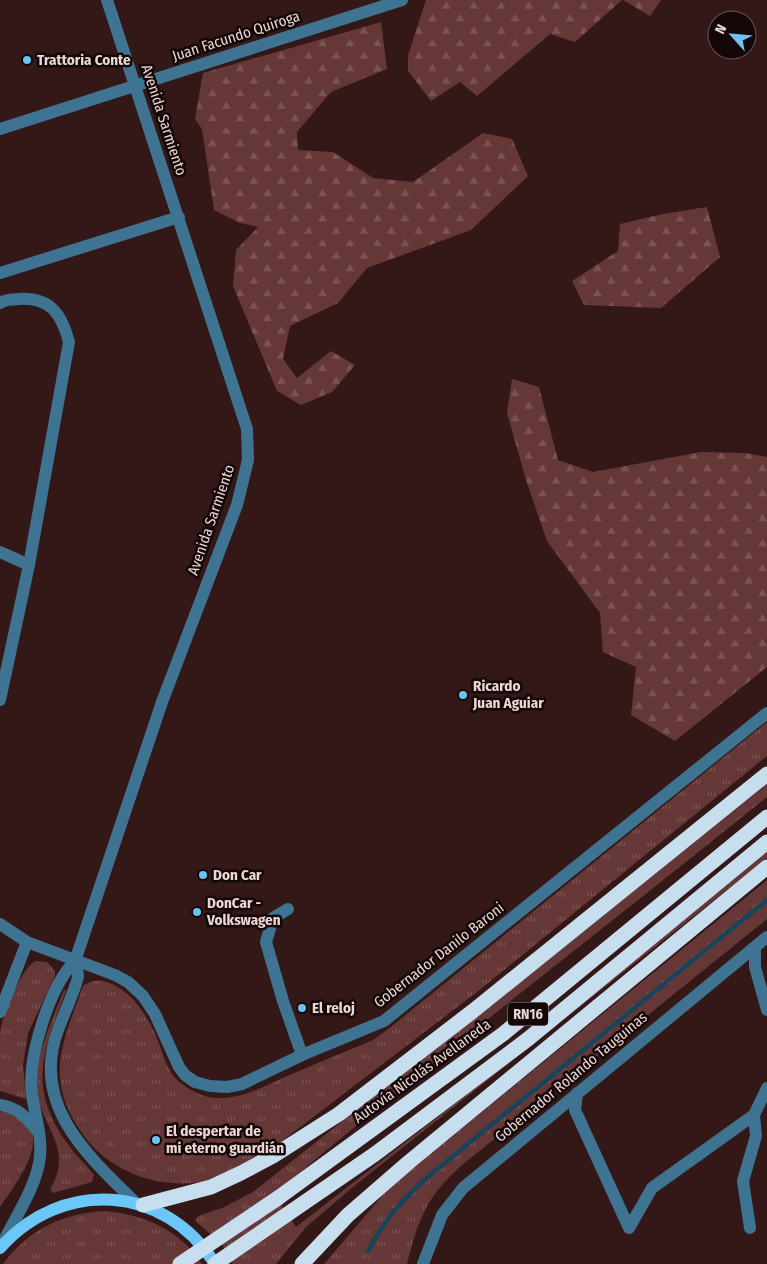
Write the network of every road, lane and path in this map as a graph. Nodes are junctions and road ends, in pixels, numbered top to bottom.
1 (107, 0) edge
2 (402, 0) edge
3 (136, 84) junction
4 (0, 129) edge
5 (179, 217) junction
6 (0, 273) edge
7 (1, 300) edge
8 (0, 552) edge
9 (29, 565) junction
10 (0, 700) edge
11 (767, 713) edge
12 (767, 774) edge
13 (767, 817) edge
14 (767, 842) edge
15 (767, 867) edge
16 (288, 909) dead end
17 (0, 924) edge
18 (767, 937) edge
19 (27, 942) junction
20 (755, 947) junction
21 (75, 961) junction
22 (767, 1010) edge
23 (0, 1012) edge
24 (302, 1055) junction
25 (767, 1088) edge
26 (577, 1093) junction
27 (0, 1104) edge
28 (754, 1115) junction
29 (39, 1134) junction
30 (139, 1204) junction
31 (750, 1228) dead end
32 (0, 1247) edge
33 (180, 1264) edge
34 (215, 1264) edge
35 (302, 1264) edge
36 (423, 1264) edge

1 - 3 street, Avenida Sarmiento
2 - 3 street, Juan Facundo Quiroga
3 - 4 street, Juan Facundo Quiroga
3 - 5 street, Avenida Sarmiento
5 - 6 street
5 - 21 street, Avenida Sarmiento
7 - 9 street
8 - 9 street
9 - 10 street
11 - 24 street, Gobernador Danilo Baroni
12 - 30 highway
13 - 33 highway, Autovía Nicolás Avellaneda / RN16, bridge
14 - 34 highway, RN16
15 - 35 highway
16 - 24 street
17 - 19 street, Gobernador Danilo Baroni
18 - 20 street, Gobernador Rolando Tauguinas
19 - 21 street, Gobernador Danilo Baroni
19 - 23 street
20 - 22 street
20 - 26 street, Gobernador Rolando Tauguinas
21 - 24 street, Gobernador Danilo Baroni
21 - 29 street, Avenida Sarmiento
21 - 30 street, Avenida Sarmiento
25 - 28 street
26 - 28 street
26 - 36 street, Gobernador Rolando Tauguinas
27 - 29 street
28 - 31 street
29 - 32 street, Avenida Sarmiento
30 - 32 main road
30 - 34 main road

